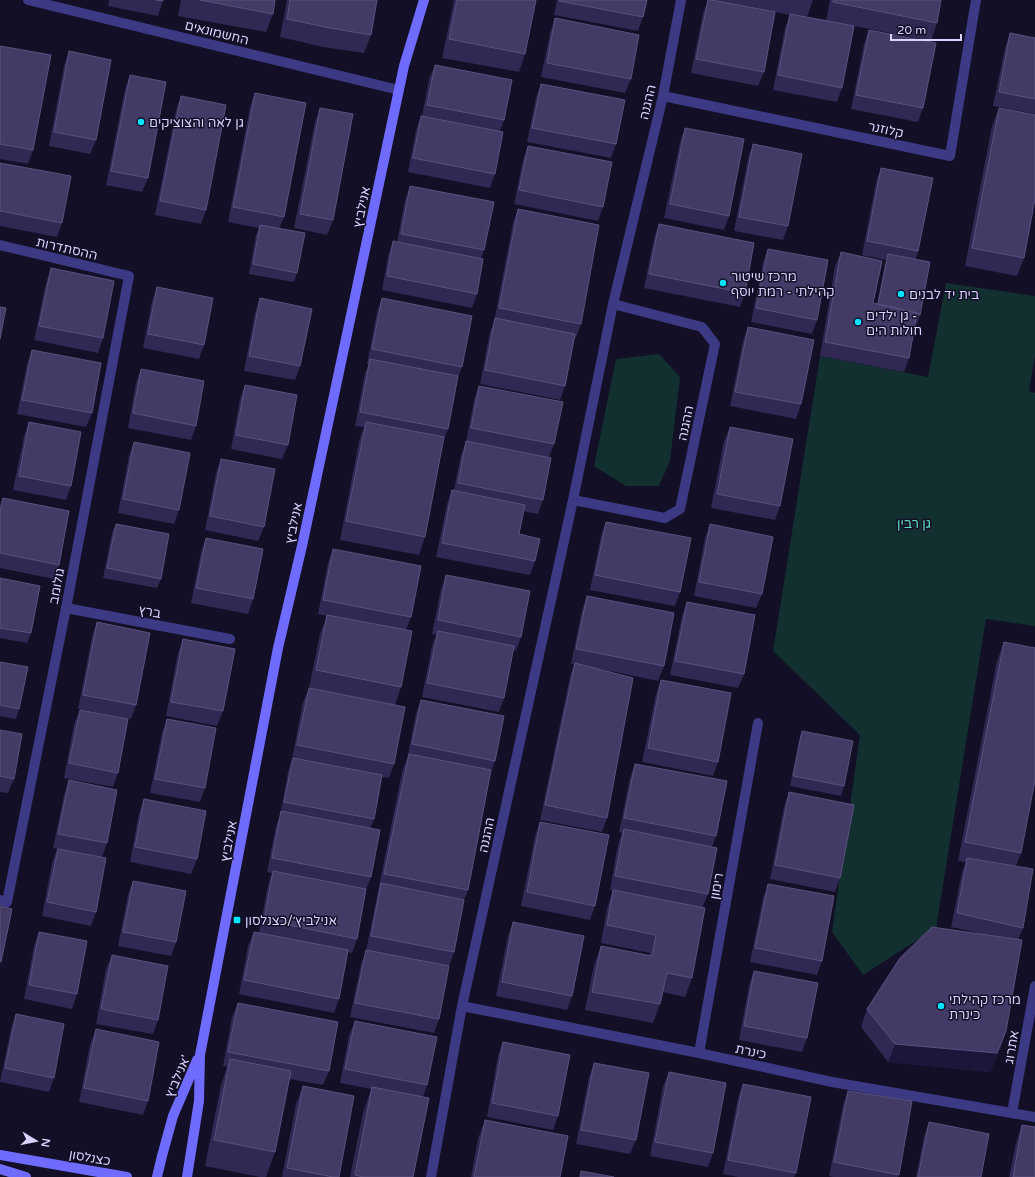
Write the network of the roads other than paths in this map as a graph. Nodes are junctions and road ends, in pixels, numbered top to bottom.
1 (28, 0) edge
2 (424, 0) edge
3 (681, 0) edge
4 (976, 0) edge
5 (399, 90) junction
6 (663, 96) junction
7 (0, 245) edge
8 (129, 276) joint
9 (613, 304) junction
10 (573, 500) junction
11 (66, 608) junction
12 (230, 639) dead end
13 (758, 723) dead end
14 (4, 901) edge
15 (1035, 986) edge
16 (462, 1006) junction
17 (699, 1053) junction
18 (200, 1055) junction
19 (1012, 1113) junction
20 (1035, 1117) edge
21 (0, 1155) edge
22 (0, 1169) edge
23 (26, 1177) edge
24 (128, 1177) edge
25 (158, 1177) edge
26 (187, 1177) edge
27 (431, 1177) edge

1 - 5 street, החשמונאים
2 - 5 street, אנילביץ
3 - 6 street, ההגנה
4 - 6 street, קלוזנר
5 - 18 street, אנילביץ
6 - 9 street, ההגנה
7 - 8 street, ההסתדרות
8 - 11 street, גולומב
9 - 10 street, ההגנה
9 - 10 street, ההגנה
10 - 16 street, ההגנה
11 - 12 street, ברץ
11 - 14 street, גולומב
13 - 17 street, רימון
15 - 19 street, אתרוג
16 - 17 street, כינרת
16 - 27 street, ההגנה
17 - 19 street, כינרת
18 - 25 street, אנילביץ'
18 - 26 street, אנילביץ'
19 - 20 street, כינרת
21 - 24 street, כצנלסון
22 - 23 street

